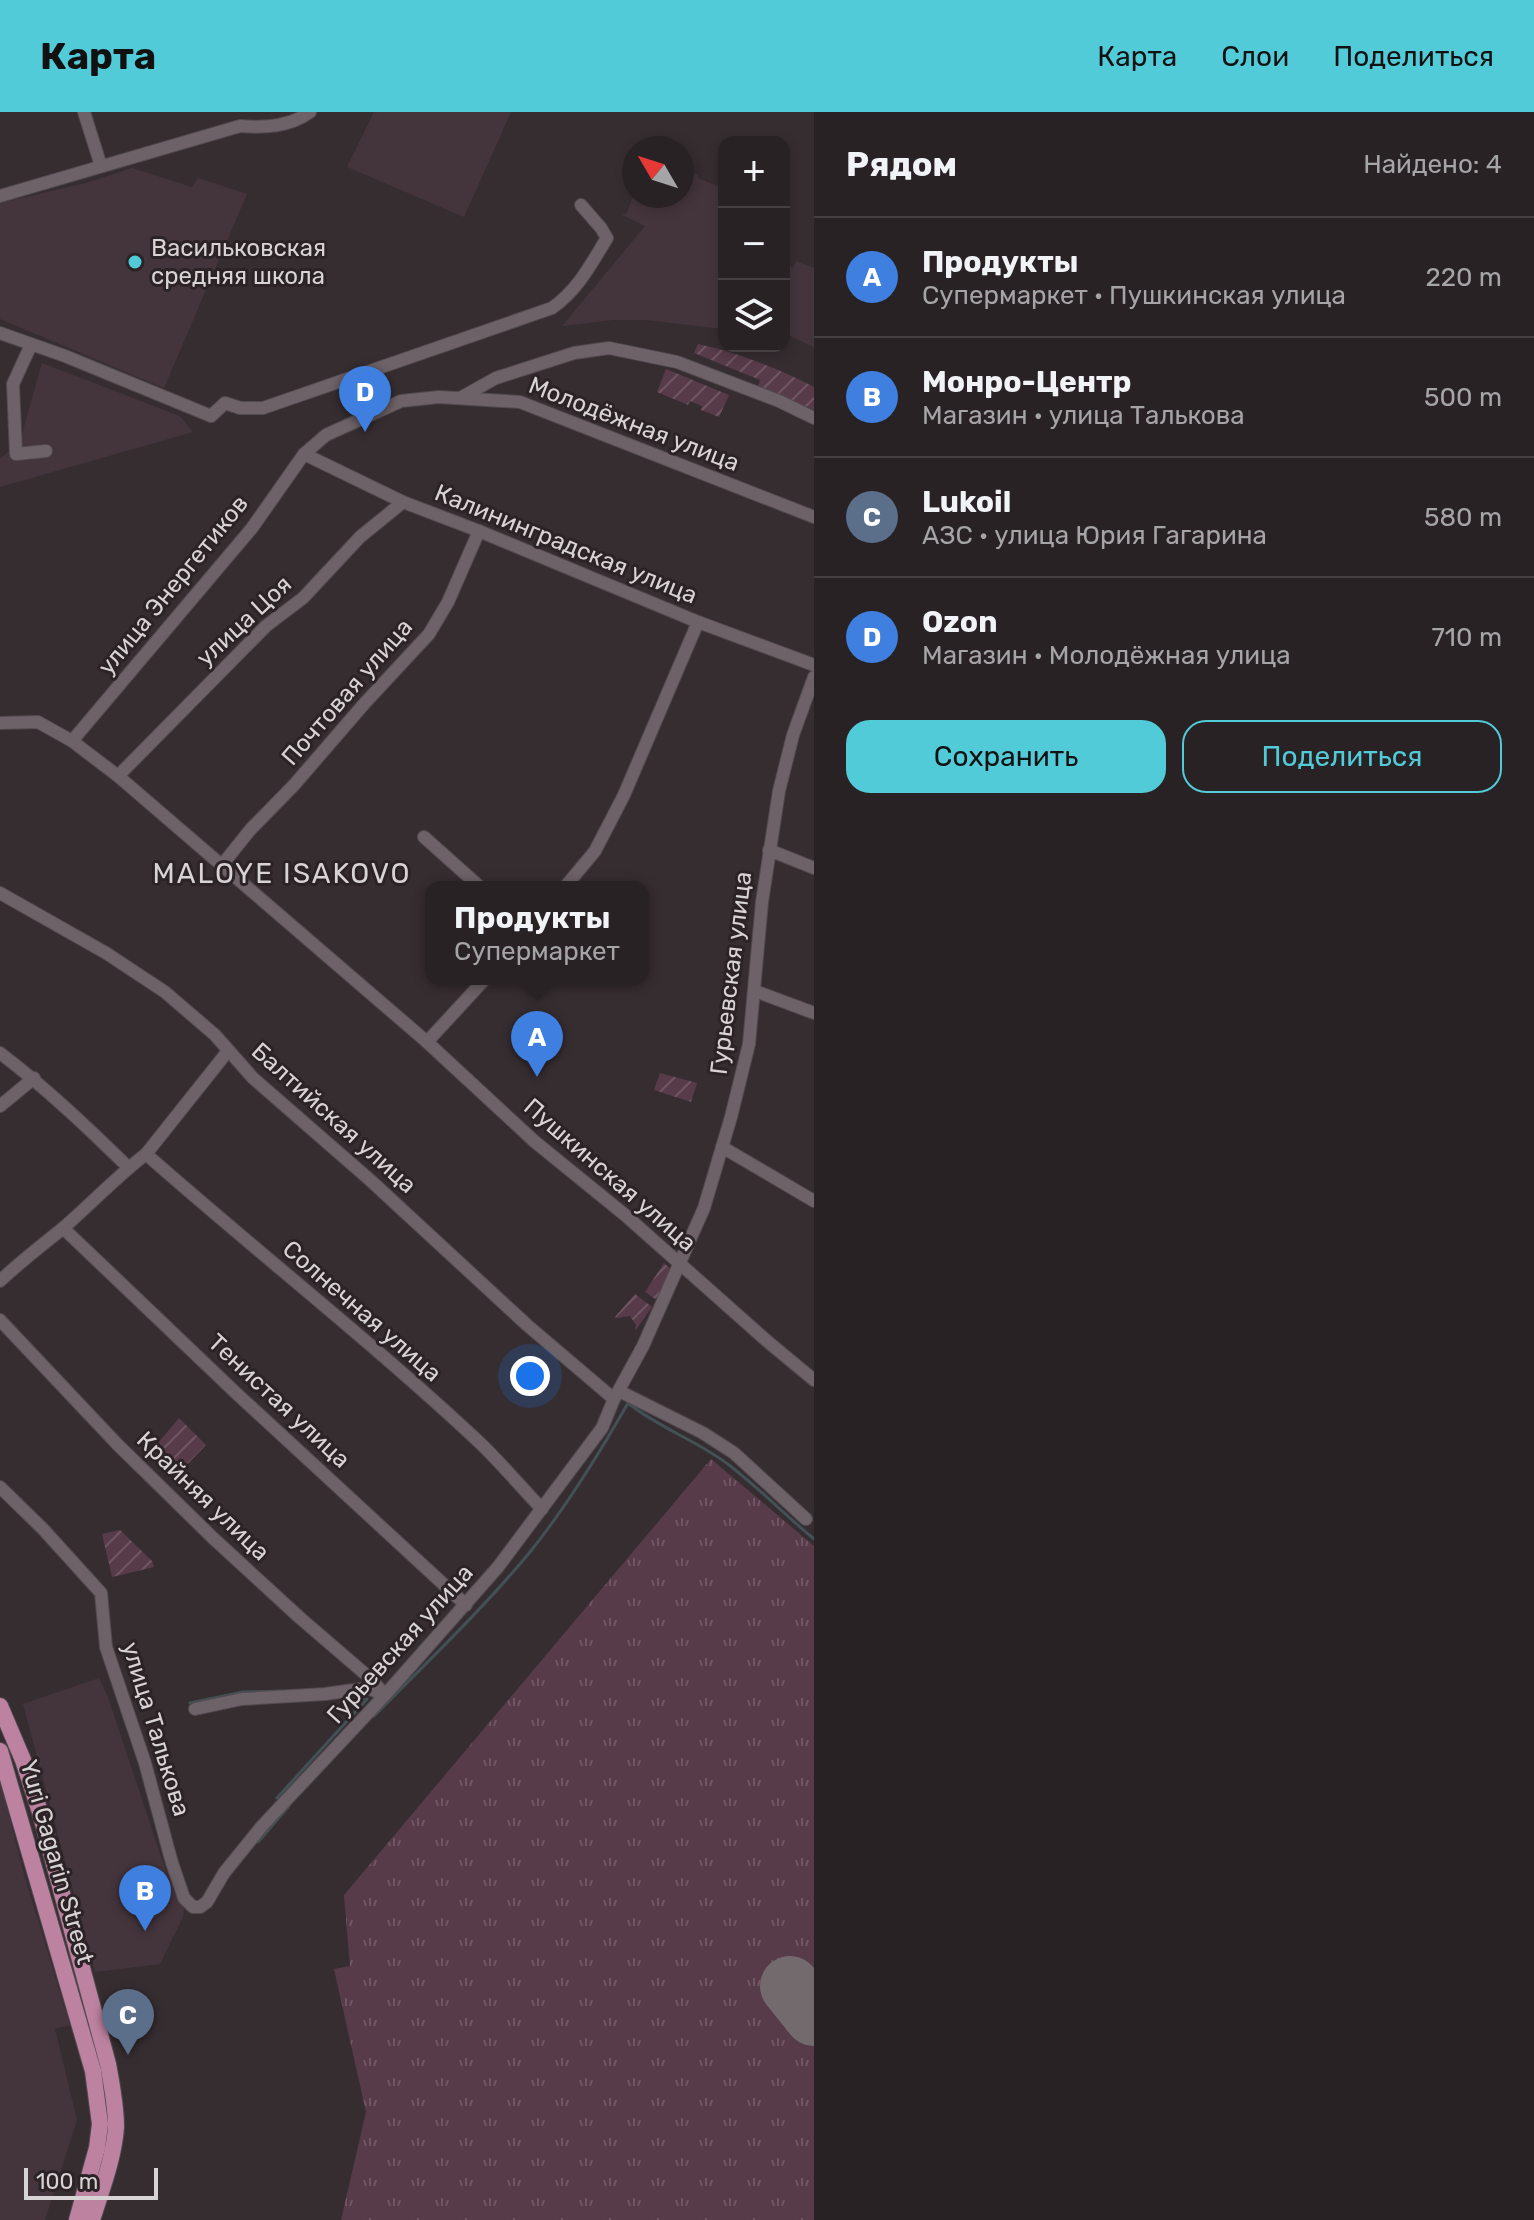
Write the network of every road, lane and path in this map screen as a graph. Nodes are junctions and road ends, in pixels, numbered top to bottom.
1 (84, 112) edge
2 (239, 112) edge
3 (310, 112) edge
4 (240, 126) junction
5 (101, 166) junction
6 (0, 196) edge
7 (581, 205) dead end
8 (0, 333) edge
9 (31, 345) junction
10 (460, 398) junction
11 (814, 418) edge
12 (46, 451) dead end
13 (304, 454) junction
14 (403, 502) junction
15 (814, 517) edge
16 (479, 531) junction
17 (698, 622) junction
18 (814, 665) edge
19 (814, 677) edge
20 (0, 723) edge
21 (72, 741) junction
22 (118, 776) junction
23 (424, 837) dead end
24 (769, 850) junction
25 (222, 865) junction
26 (814, 868) edge
27 (473, 881) edge
28 (570, 881) edge
29 (0, 893) edge
30 (479, 985) edge
31 (755, 991) junction
32 (814, 1013) edge
33 (427, 1042) junction
34 (228, 1051) junction
35 (0, 1053) edge
36 (34, 1078) junction
37 (0, 1106) edge
38 (722, 1147) junction
39 (146, 1154) junction
40 (128, 1167) junction
41 (814, 1201) edge
42 (63, 1228) junction
43 (680, 1264) junction
44 (0, 1281) edge
45 (0, 1320) edge
46 (814, 1380) edge
47 (616, 1398) junction
48 (0, 1487) edge
49 (542, 1509) junction
50 (806, 1519) dead end
51 (466, 1605) junction
52 (385, 1695) junction
53 (0, 1706) edge
54 (195, 1709) dead end
55 (0, 1751) edge
56 (207, 1902) joint
57 (77, 2220) edge
58 (92, 2220) edge

1 - 5 street
2 - 4 street
3 - 4 street
4 - 5 street
5 - 6 street
7 - 9 street
8 - 9 street
9 - 12 street
10 - 11 street
10 - 13 street, Молодёжная улица
10 - 15 street, Молодёжная улица
13 - 14 street, Калининградская улица
13 - 21 street, улица Энергетиков
14 - 16 street, Калининградская улица
14 - 22 street, улица Цоя
16 - 17 street, Калининградская улица
16 - 25 street, Почтовая улица
17 - 18 street, Калининградская улица
17 - 28 street
19 - 24 street, Гурьевская улица
20 - 21 street, Пушкинская улица
21 - 22 street, Пушкинская улица
22 - 25 street, Пушкинская улица
23 - 27 street
24 - 26 street
24 - 31 street, Гурьевская улица
25 - 33 street, Пушкинская улица
29 - 34 street, Балтийская улица
30 - 33 street
31 - 32 street
31 - 38 street, Гурьевская улица
33 - 43 street, Пушкинская улица
34 - 39 street
34 - 47 street, Балтийская улица
35 - 36 street
36 - 37 street
36 - 40 street
38 - 41 street
38 - 43 street, Гурьевская улица
39 - 40 street
39 - 49 street, Солнечная улица
40 - 42 street
42 - 44 street
42 - 51 street, Тенистая улица
43 - 46 street, Пушкинская улица
43 - 47 street, Гурьевская улица
45 - 52 street, Крайняя улица
47 - 49 street, Гурьевская улица
47 - 50 street, Балтийская улица
48 - 56 street, улица Талькова
49 - 51 street, Гурьевская улица
51 - 52 street, Гурьевская улица
52 - 54 street
52 - 56 street, Гурьевская улица
53 - 58 main road
55 - 57 main road, Yuri Gagarin Street

